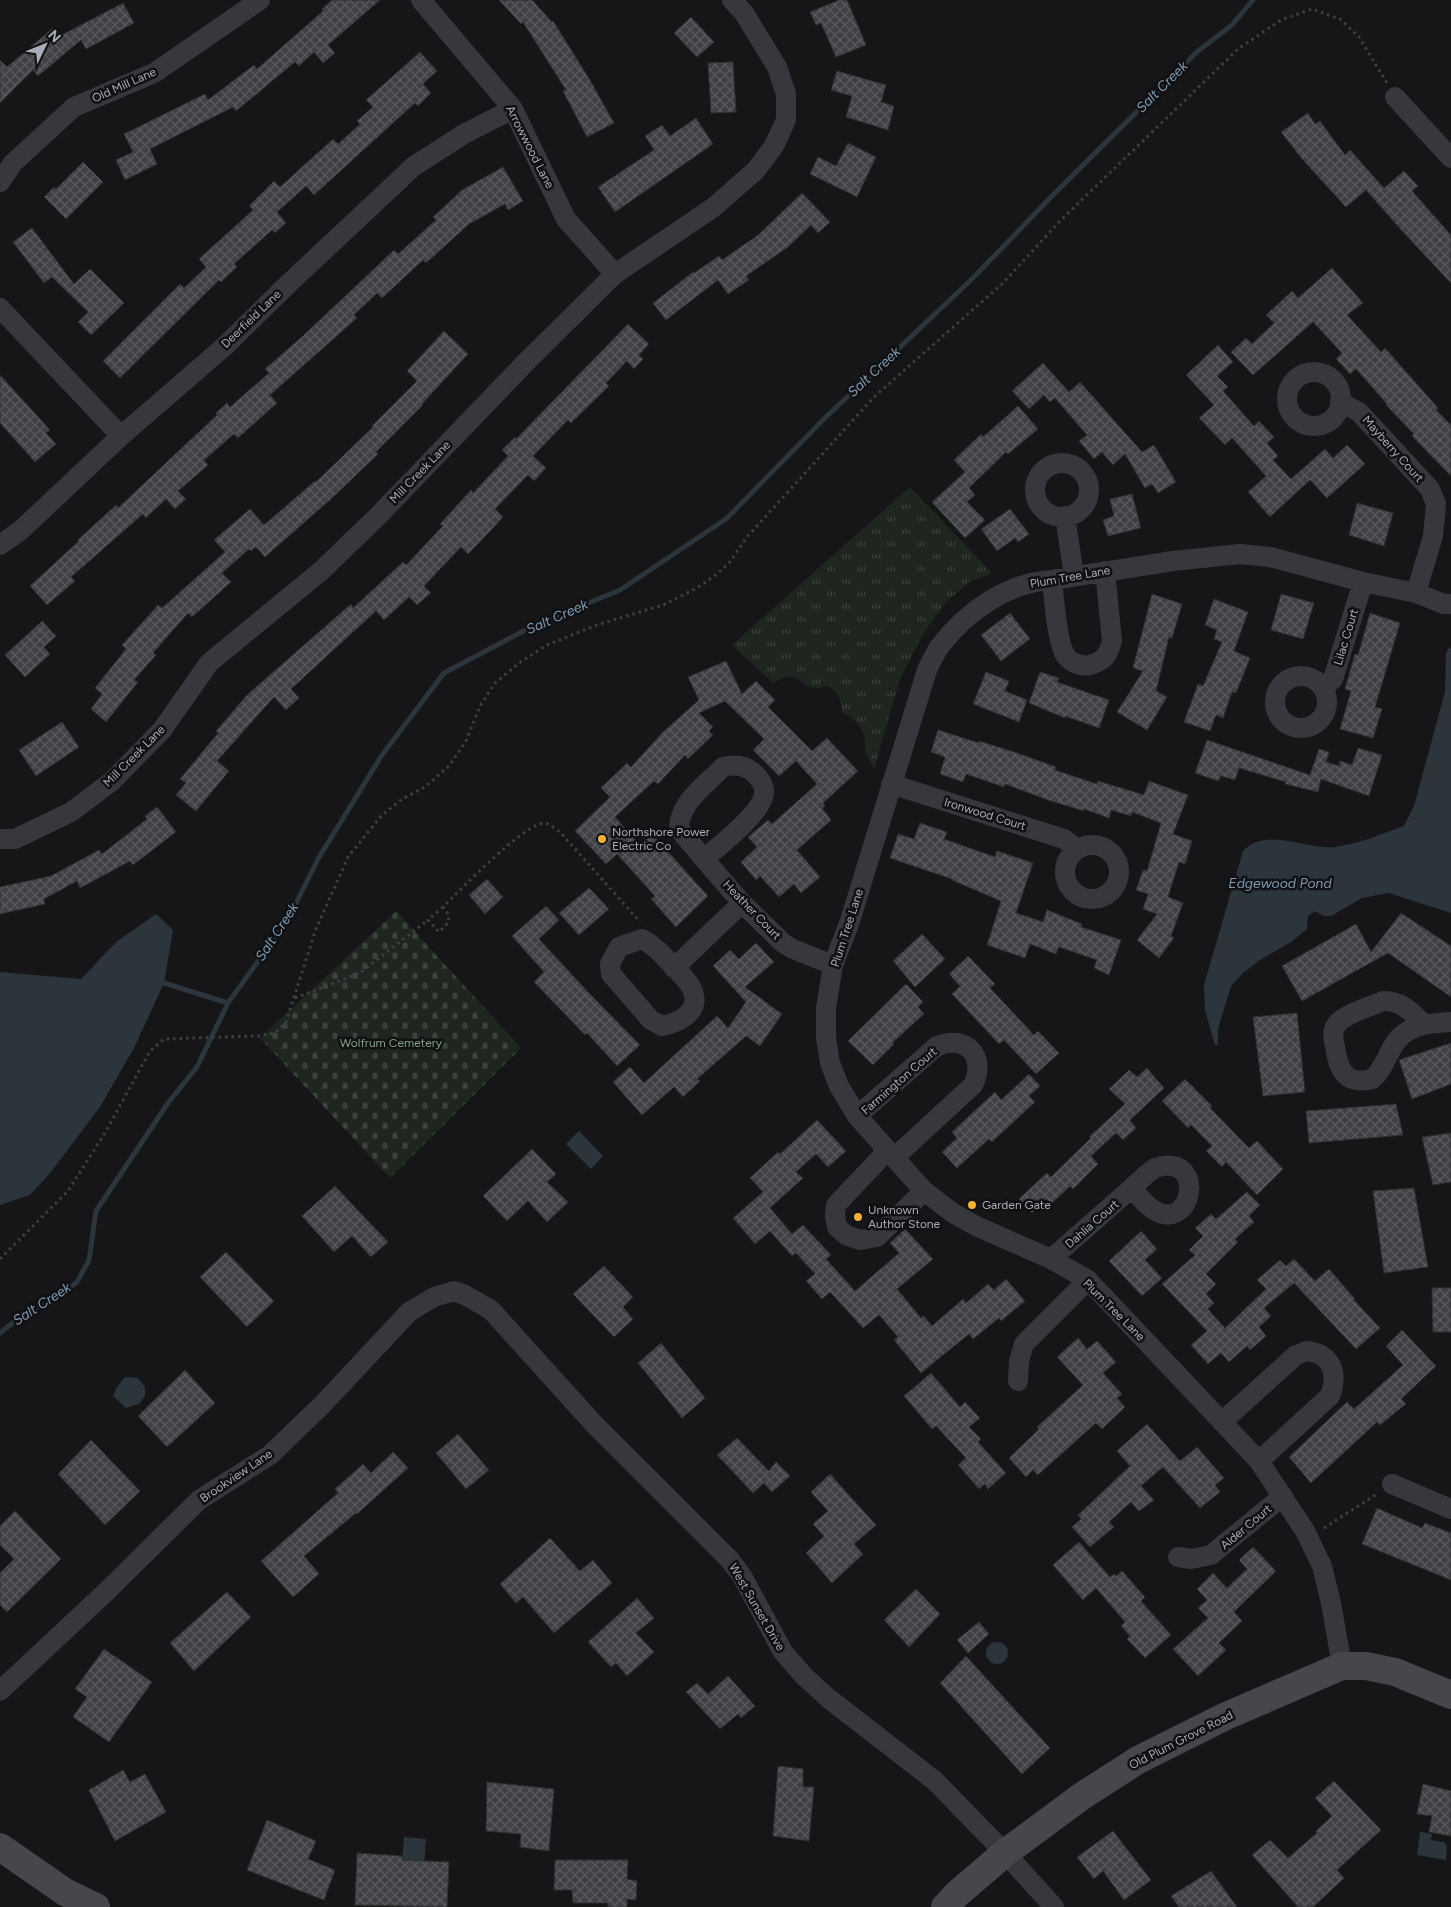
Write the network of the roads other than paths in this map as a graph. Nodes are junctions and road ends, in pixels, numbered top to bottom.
1 (260, 0) edge
2 (421, 0) edge
3 (732, 0) edge
4 (1395, 97) road end
5 (513, 109) junction
6 (1451, 158) edge
7 (0, 182) edge
8 (615, 274) junction
9 (0, 308) edge
10 (1340, 402) dead end
11 (121, 436) junction
12 (1065, 516) dead end
13 (0, 545) edge
14 (1105, 571) junction
15 (1074, 576) junction
16 (1052, 580) junction
17 (1362, 582) junction
18 (1416, 593) junction
19 (1451, 604) edge
20 (1323, 688) dead end
21 (891, 784) junction
22 (0, 839) edge
23 (1077, 849) dead end
24 (704, 859) junction
25 (742, 903) junction
26 (833, 965) junction
27 (674, 968) junction
28 (1451, 1022) edge
29 (1424, 1024) junction
30 (857, 1116) junction
31 (890, 1155) junction
32 (1132, 1188) dead end
33 (924, 1191) junction
34 (1052, 1259) junction
35 (1088, 1280) junction
36 (454, 1291) joint
37 (1018, 1381) dead end
38 (1222, 1422) junction
39 (1259, 1461) junction
40 (1392, 1484) road end
41 (1283, 1496) junction
42 (1451, 1509) edge
43 (1178, 1557) dead end
44 (1342, 1666) junction
45 (0, 1691) edge
46 (1451, 1695) edge
47 (1005, 1853) junction
48 (3, 1855) edge
49 (96, 1907) edge
50 (945, 1907) edge
51 (1054, 1907) edge

1 - 7 street, Old Mill Lane
2 - 5 street, Arrowwood Lane
3 - 8 street, Mill Creek Lane
4 - 6 street
5 - 8 street, Arrowwood Lane
5 - 11 street, Deerfield Lane
8 - 22 street, Mill Creek Lane
9 - 11 street
10 - 18 street, Mayberry Court
11 - 13 street, Deerfield Lane
12 - 15 street
14 - 15 street, Plum Tree Lane
14 - 16 street
14 - 17 street, Plum Tree Lane
15 - 16 street, Plum Tree Lane
16 - 21 street, Plum Tree Lane
17 - 18 street, Plum Tree Lane
17 - 20 street, Lilac Court
18 - 19 street, Plum Tree Lane
21 - 23 street, Ironwood Court
21 - 26 street, Plum Tree Lane
24 - 24 street, Heather Court
24 - 25 street, Heather Court
25 - 26 street, Heather Court
25 - 27 street
26 - 30 street, Plum Tree Lane
27 - 27 street
28 - 29 street
29 - 29 street
30 - 31 street, Plum Tree Lane
30 - 31 street, Farmington Court
31 - 33 street, Plum Tree Lane
31 - 33 street, Farmington Court
32 - 34 street, Dahlia Court
33 - 34 street, Plum Tree Lane
34 - 35 street, Plum Tree Lane
35 - 37 street
35 - 38 street, Plum Tree Lane
36 - 45 street, Brookview Lane
36 - 47 street, West Sunset Drive
38 - 39 street, Plum Tree Lane
38 - 39 street
39 - 41 street, Plum Tree Lane
40 - 42 street
41 - 43 street, Alder Court
41 - 44 street, Plum Tree Lane
44 - 46 street, Old Plum Grove Road
44 - 47 street, Old Plum Grove Road
47 - 50 street, Old Plum Grove Road
47 - 51 street, West Sunset Drive
48 - 49 street

